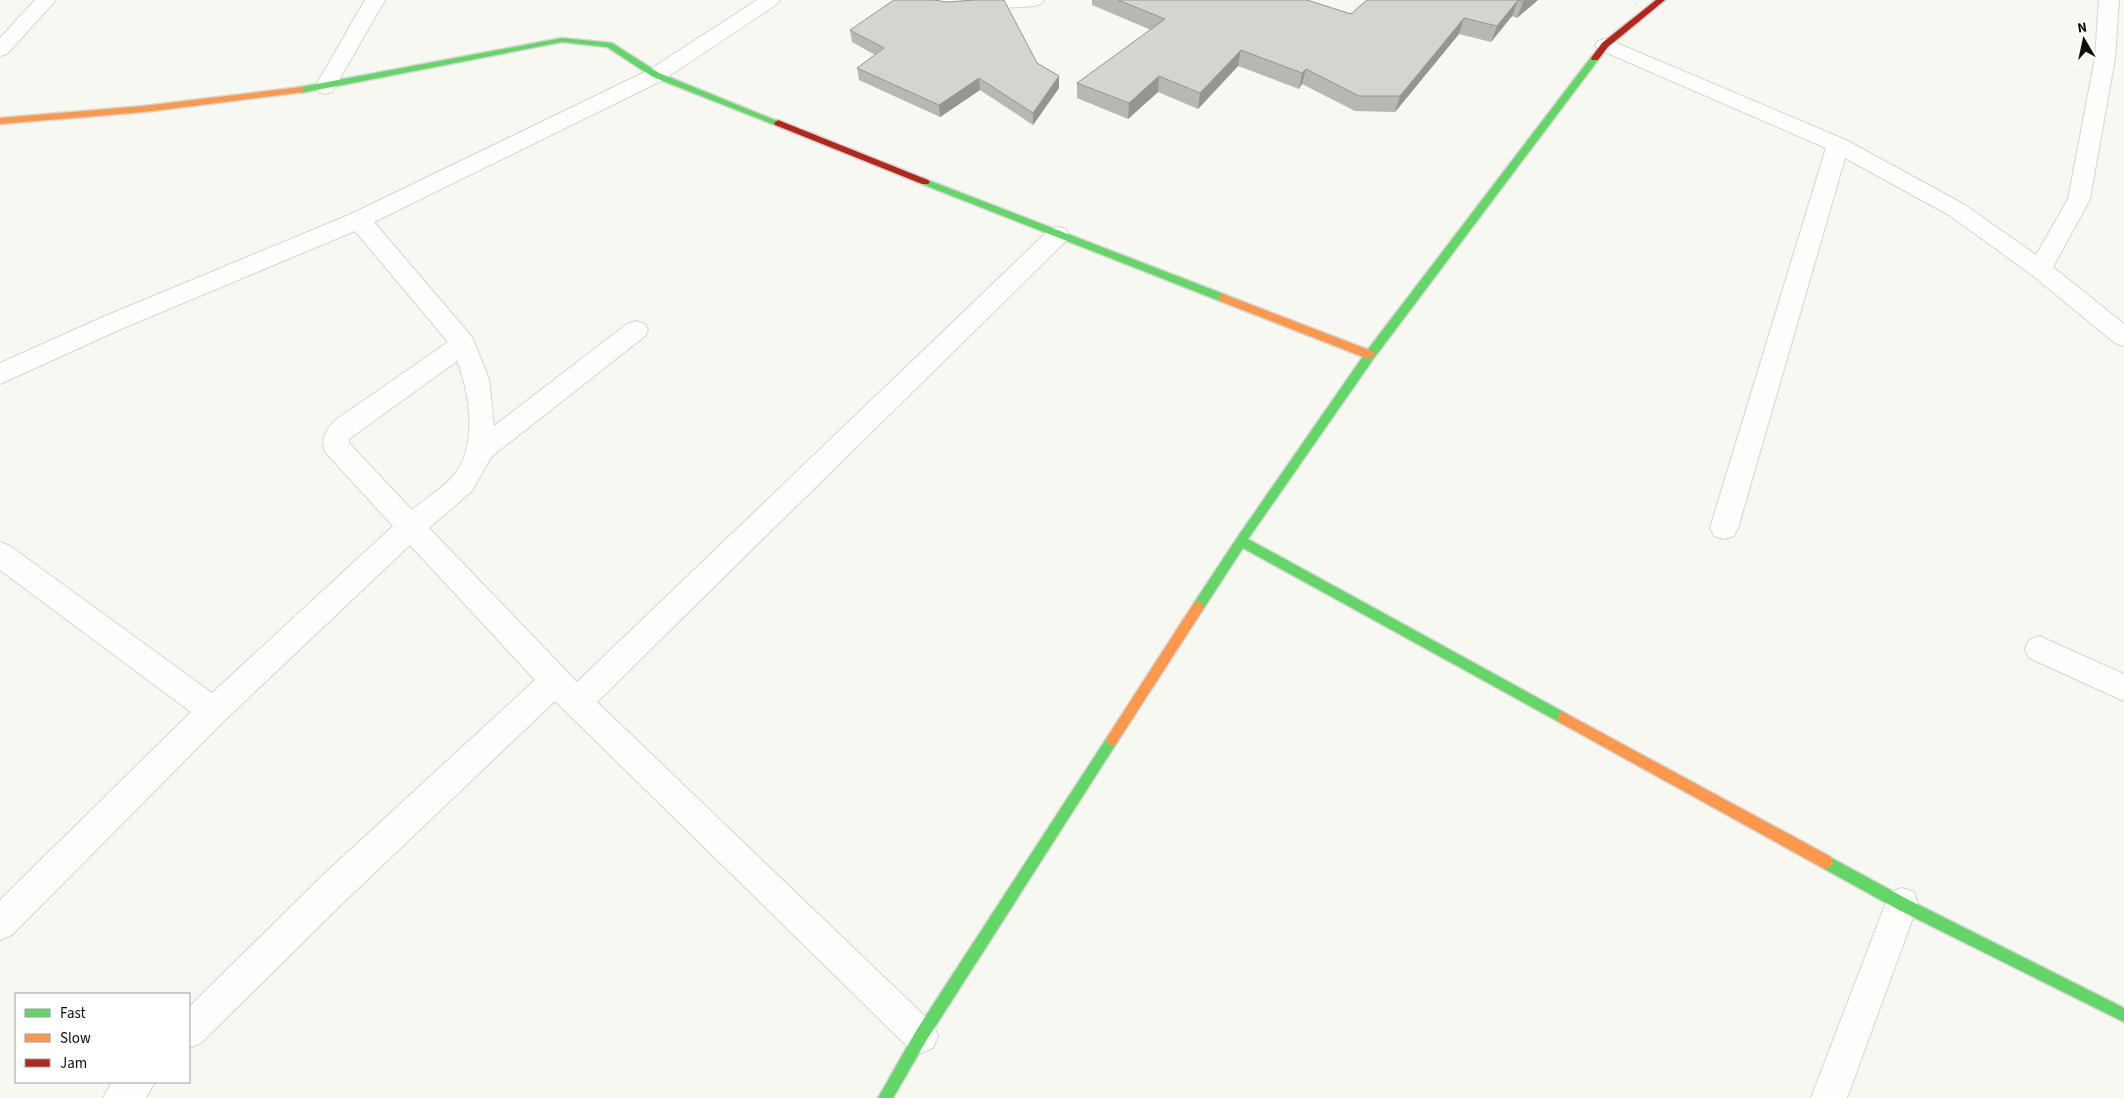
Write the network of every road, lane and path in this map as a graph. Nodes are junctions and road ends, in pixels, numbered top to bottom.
1 (46, 0) edge
2 (375, 0) edge
3 (770, 0) edge
4 (906, 0) edge
5 (1034, 0) edge
6 (1661, 0) edge
7 (2109, 0) edge
8 (1604, 45) junction
9 (0, 50) edge
10 (656, 75) junction
11 (325, 87) junction
12 (0, 121) edge
13 (1838, 145) junction
14 (359, 220) junction
15 (1058, 235) junction
16 (2040, 269) junction
17 (636, 330) dead end
18 (2124, 337) edge
19 (463, 344) junction
20 (1370, 355) junction
21 (0, 374) edge
22 (479, 452) junction
23 (410, 528) junction
24 (1724, 528) dead end
25 (1241, 541) junction
26 (0, 554) edge
27 (2039, 649) dead end
28 (555, 680) junction
29 (2124, 688) edge
30 (577, 702) junction
31 (213, 711) junction
32 (1902, 904) junction
33 (0, 922) edge
34 (2124, 1015) edge
35 (190, 1030) edge
36 (920, 1036) junction
37 (136, 1083) edge
38 (120, 1098) edge
39 (885, 1098) edge
40 (1829, 1098) edge

1 - 9 street
2 - 11 street
3 - 10 street
4 - 5 street
6 - 8 street
7 - 16 street
8 - 13 street
8 - 20 street
10 - 11 street
10 - 14 street
10 - 15 street
11 - 12 street
13 - 16 street
13 - 24 street
14 - 19 street
14 - 21 street
15 - 20 street
15 - 30 street
16 - 18 street
17 - 22 street
19 - 22 street
19 - 23 street
20 - 25 street
22 - 23 street
23 - 28 street
23 - 31 street
25 - 32 street
25 - 36 street
26 - 31 street
27 - 29 street
28 - 30 street
28 - 35 street
30 - 36 street
31 - 33 street
32 - 34 street
32 - 40 street
36 - 39 street
37 - 38 street

